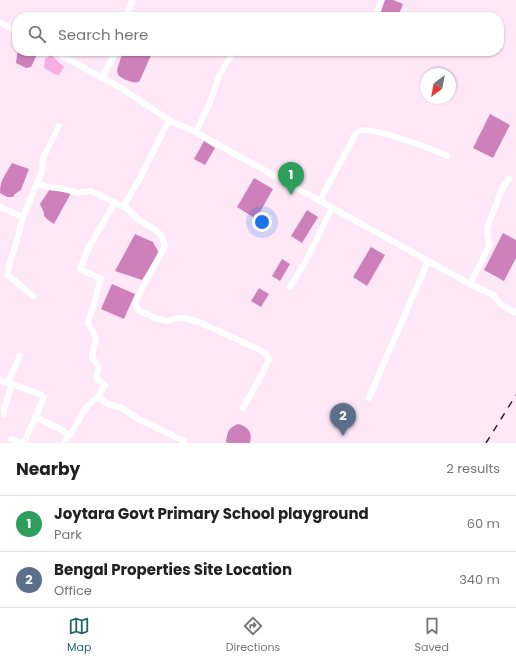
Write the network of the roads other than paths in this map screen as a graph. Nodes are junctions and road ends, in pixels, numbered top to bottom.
1 (133, 0) edge
2 (381, 0) edge
3 (127, 12) edge
4 (377, 12) edge
5 (0, 22) edge
6 (12, 29) edge
7 (62, 56) edge
8 (113, 56) edge
9 (230, 56) edge
10 (102, 78) junction
11 (169, 120) junction
12 (58, 126) dead end
13 (196, 132) junction
14 (447, 156) dead end
15 (509, 179) dead end
16 (38, 184) junction
17 (320, 200) junction
18 (115, 202) junction
19 (0, 207) edge
20 (332, 208) junction
21 (128, 209) junction
22 (23, 217) junction
23 (428, 260) junction
24 (470, 284) junction
25 (290, 287) dead end
26 (33, 296) dead end
27 (516, 312) edge
28 (20, 356) dead end
29 (0, 380) edge
30 (10, 384) junction
31 (98, 397) junction
32 (369, 398) dead end
33 (243, 408) dead end
34 (4, 414) dead end
35 (35, 417) junction
36 (68, 435) junction
37 (11, 439) dead end
38 (24, 443) edge
39 (64, 443) edge
40 (183, 443) edge

1 - 3 street
2 - 4 street
5 - 6 street
7 - 10 street
8 - 10 street
9 - 13 street
10 - 11 street
11 - 13 street
11 - 21 street
12 - 16 street
13 - 17 street
14 - 17 street
15 - 24 street
16 - 18 street
16 - 22 street
17 - 20 street
18 - 21 street
18 - 31 street
19 - 22 street
20 - 23 street
20 - 25 street
21 - 33 street
22 - 26 street
23 - 24 street
23 - 32 street
24 - 27 street
28 - 30 street
29 - 30 street
30 - 34 street
30 - 35 street
31 - 36 street
31 - 40 street
35 - 36 street
35 - 38 street
36 - 39 street
37 - 38 street

